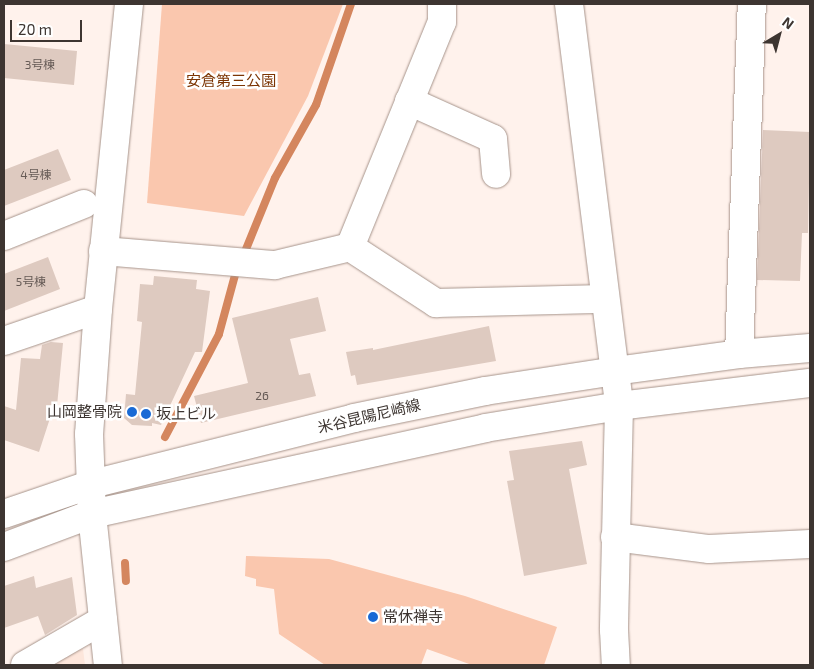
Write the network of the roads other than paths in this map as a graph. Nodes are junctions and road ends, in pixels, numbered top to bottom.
1 (129, 4) edge
2 (442, 4) edge
3 (568, 4) edge
4 (752, 4) edge
5 (409, 101) junction
6 (496, 174) dead end
7 (84, 204) dead end
8 (4, 236) edge
9 (350, 247) junction
10 (103, 251) junction
11 (605, 299) junction
12 (98, 309) junction
13 (4, 341) edge
14 (810, 348) edge
15 (739, 354) junction
16 (615, 371) junction
17 (810, 383) edge
18 (619, 406) junction
19 (92, 484) junction
20 (4, 514) edge
21 (92, 514) junction
22 (615, 537) junction
23 (810, 544) edge
24 (4, 547) edge
25 (103, 620) junction
26 (24, 665) edge
27 (108, 665) edge
28 (616, 665) edge

1 - 10 street
2 - 5 street
3 - 11 street
4 - 15 street
5 - 6 street
5 - 9 street
7 - 8 street
9 - 10 street
9 - 11 street
10 - 12 street
11 - 16 street
12 - 13 street
12 - 19 street
14 - 15 street, 米谷昆陽尼崎線
15 - 16 street, 米谷昆陽尼崎線
16 - 18 street
16 - 19 street, 米谷昆陽尼崎線
17 - 18 street
18 - 21 street
18 - 22 street
19 - 20 street, 米谷昆陽尼崎線
19 - 21 street
21 - 24 street
21 - 25 street
22 - 23 street
22 - 28 street
25 - 26 street
25 - 27 street

